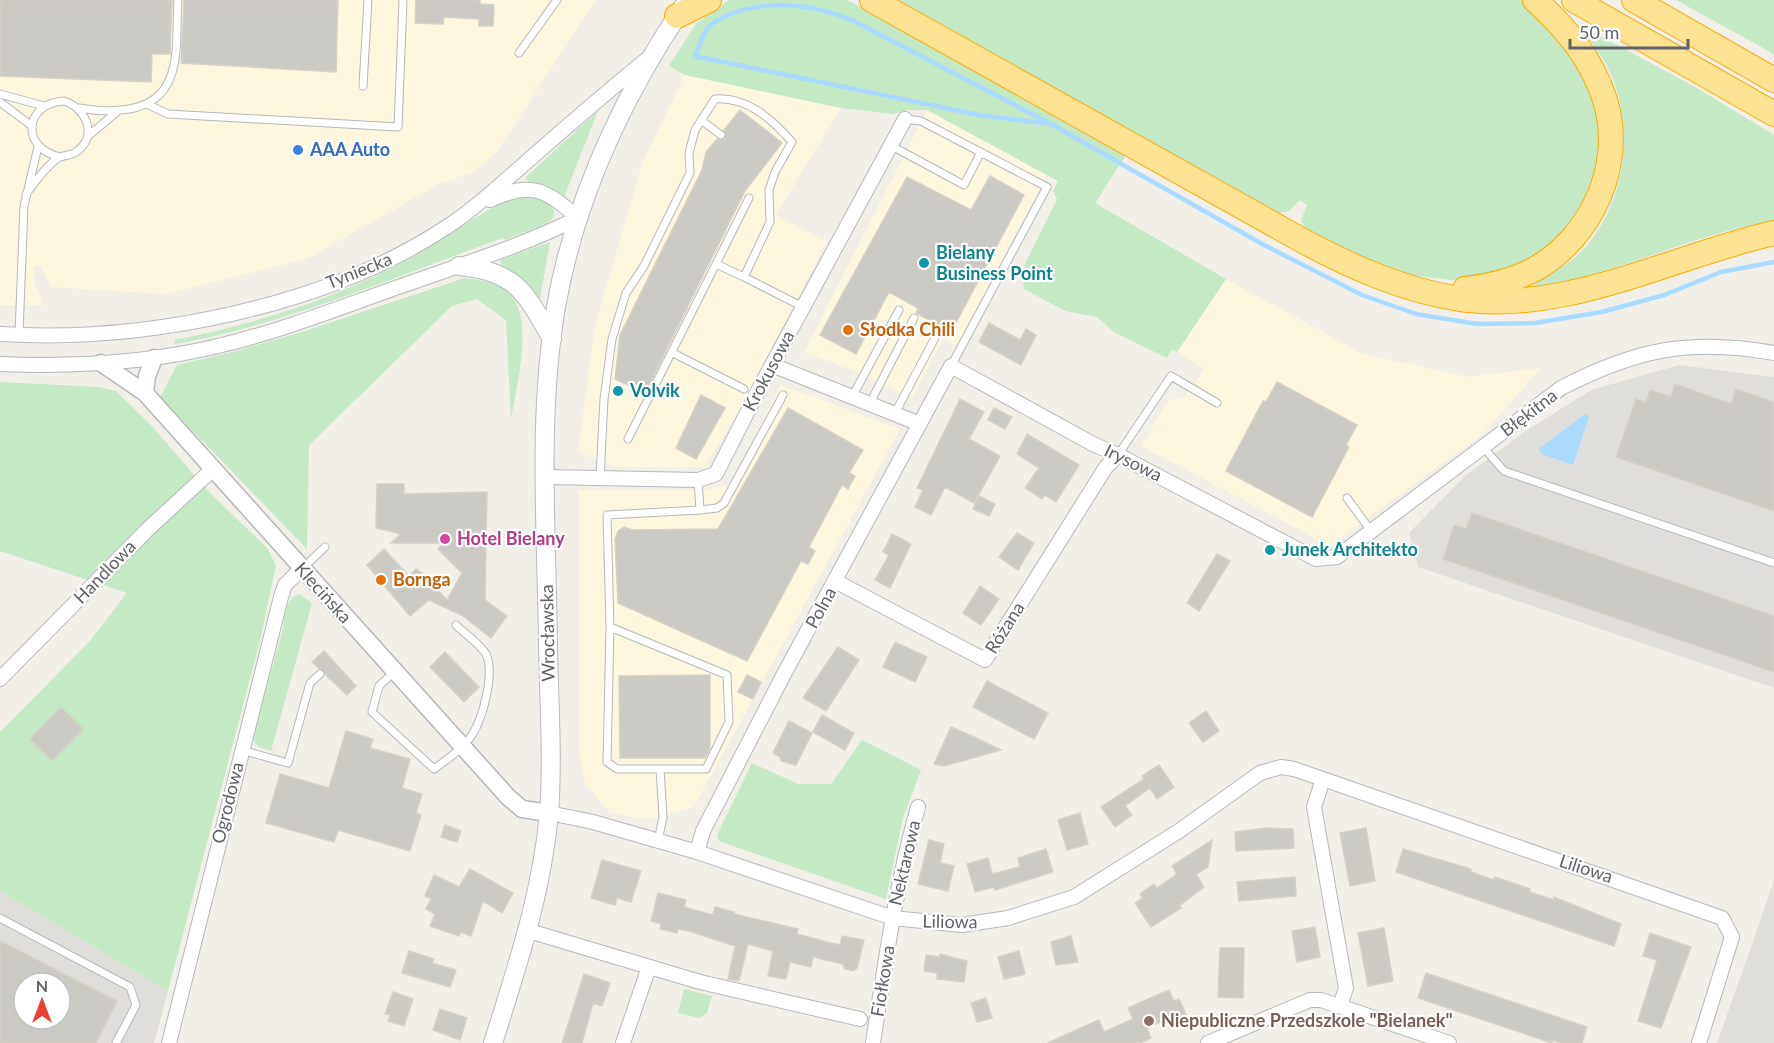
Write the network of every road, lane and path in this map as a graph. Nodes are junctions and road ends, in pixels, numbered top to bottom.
1 (178, 0) edge
2 (368, 0) edge
3 (403, 0) edge
4 (557, 0) edge
5 (709, 0) edge
6 (1535, 0) edge
7 (1574, 0) edge
8 (1634, 0) edge
9 (878, 1) edge
10 (680, 6) edge
11 (519, 53) dead end
12 (653, 54) junction
13 (1774, 80) edge
14 (363, 86) dead end
15 (0, 94) edge
16 (0, 102) edge
17 (149, 105) junction
18 (44, 106) junction
19 (79, 108) junction
20 (118, 111) junction
21 (1774, 114) edge
22 (905, 119) joint
23 (701, 120) junction
24 (32, 126) junction
25 (721, 135) dead end
26 (87, 136) junction
27 (890, 145) junction
28 (38, 147) junction
29 (981, 152) junction
30 (60, 157) junction
31 (26, 194) junction
32 (749, 198) dead end
33 (480, 204) junction
34 (578, 218) junction
35 (1774, 232) edge
36 (716, 264) junction
37 (459, 266) junction
38 (744, 277) junction
39 (1418, 289) junction
40 (803, 307) junction
41 (899, 310) dead end
42 (914, 318) dead end
43 (0, 334) edge
44 (19, 335) junction
45 (936, 336) dead end
46 (552, 339) junction
47 (673, 353) junction
48 (1774, 353) edge
49 (154, 358) junction
50 (101, 363) junction
51 (0, 364) edge
52 (772, 365) junction
53 (951, 366) junction
54 (744, 390) dead end
55 (145, 393) junction
56 (783, 395) dead end
57 (852, 397) junction
58 (870, 403) junction
59 (1217, 403) dead end
60 (895, 412) junction
61 (920, 424) junction
62 (628, 439) dead end
63 (1483, 447) junction
64 (1118, 454) junction
65 (213, 469) junction
66 (546, 477) junction
67 (600, 477) junction
68 (698, 480) junction
69 (1347, 498) dead end
70 (700, 510) junction
71 (1371, 531) junction
72 (325, 547) dead end
73 (1316, 559) joint
74 (1774, 563) edge
75 (301, 569) junction
76 (836, 581) junction
77 (456, 625) dead end
78 (610, 627) junction
79 (394, 672) junction
80 (320, 674) dead end
81 (0, 679) edge
82 (462, 746) junction
83 (241, 750) junction
84 (660, 769) junction
85 (1323, 778) junction
86 (918, 807) dead end
87 (549, 813) junction
88 (658, 841) junction
89 (697, 852) junction
90 (0, 918) edge
91 (892, 918) junction
92 (529, 931) junction
93 (649, 967) junction
94 (1340, 1006) junction
95 (860, 1019) dead end
96 (116, 1043) edge
97 (169, 1043) edge
98 (494, 1043) edge
99 (623, 1043) edge
100 (873, 1043) edge
101 (1208, 1043) edge
102 (1449, 1043) edge
103 (1699, 1043) edge

1 - 17 lane
2 - 14 lane
3 - 17 lane
4 - 11 lane
5 - 10 highway
6 - 39 highway
7 - 21 highway
8 - 13 highway
9 - 39 highway
10 - 12 main road, Wrocławska
12 - 33 street, Tyniecka
12 - 34 main road, Wrocławska
15 - 18 lane
16 - 24 lane
17 - 20 lane
18 - 19 lane
18 - 24 lane
19 - 20 lane
19 - 26 lane
20 - 26 lane
22 - 27 street, Krokusowa
22 - 29 lane
23 - 25 lane
23 - 38 lane
23 - 67 lane
24 - 28 lane
26 - 30 lane
27 - 29 lane
27 - 40 street, Krokusowa
28 - 30 lane
28 - 31 lane
29 - 53 lane
30 - 31 lane
31 - 44 lane
32 - 36 lane
33 - 34 street
33 - 44 street, Tyniecka
34 - 37 street, Tyniecka
34 - 46 main road, Wrocławska
35 - 39 highway
36 - 38 lane
36 - 47 lane
37 - 46 main road
37 - 49 street, Tyniecka
38 - 40 lane
40 - 52 street, Krokusowa
41 - 57 lane
42 - 58 lane
43 - 44 street, Tyniecka
45 - 60 lane
46 - 66 main road, Wrocławska
47 - 54 lane
47 - 62 lane
48 - 63 street, Błękitna
49 - 50 street, Tyniecka
49 - 55 street
50 - 51 street, Tyniecka
50 - 55 street, Klecińska
52 - 57 street
52 - 68 street, Krokusowa
53 - 61 street, Polna
53 - 64 street, Irysowa
55 - 65 street, Klecińska
56 - 70 lane
57 - 58 street
58 - 60 street
59 - 64 lane
60 - 61 street
61 - 76 street, Polna
63 - 71 street, Błękitna
63 - 74 lane
64 - 73 street, Irysowa
64 - 76 street, Różana
65 - 75 street, Klecińska
65 - 81 street, Handlowa
66 - 67 street
66 - 87 main road, Wrocławska
67 - 68 street
68 - 70 lane
69 - 71 lane
70 - 78 lane
71 - 73 street, Błękitna
72 - 75 lane
75 - 79 street, Klecińska
75 - 83 street, Ogrodowa
76 - 89 street, Polna
77 - 82 lane
78 - 84 lane
78 - 84 lane
79 - 82 street, Klecińska
79 - 82 lane
80 - 83 lane
82 - 87 street, Klecińska
83 - 97 street, Ogrodowa
84 - 88 lane
85 - 91 street, Liliowa
85 - 94 street
85 - 103 street, Liliowa
86 - 91 street, Nektarowa
87 - 88 street, Liliowa
87 - 92 main road, Wrocławska
88 - 89 street, Liliowa
89 - 91 street, Liliowa
90 - 96 lane
91 - 100 street, Fiołkowa
92 - 93 street
92 - 98 main road, Wrocławska
93 - 95 street
93 - 99 street
94 - 101 street
94 - 102 street

